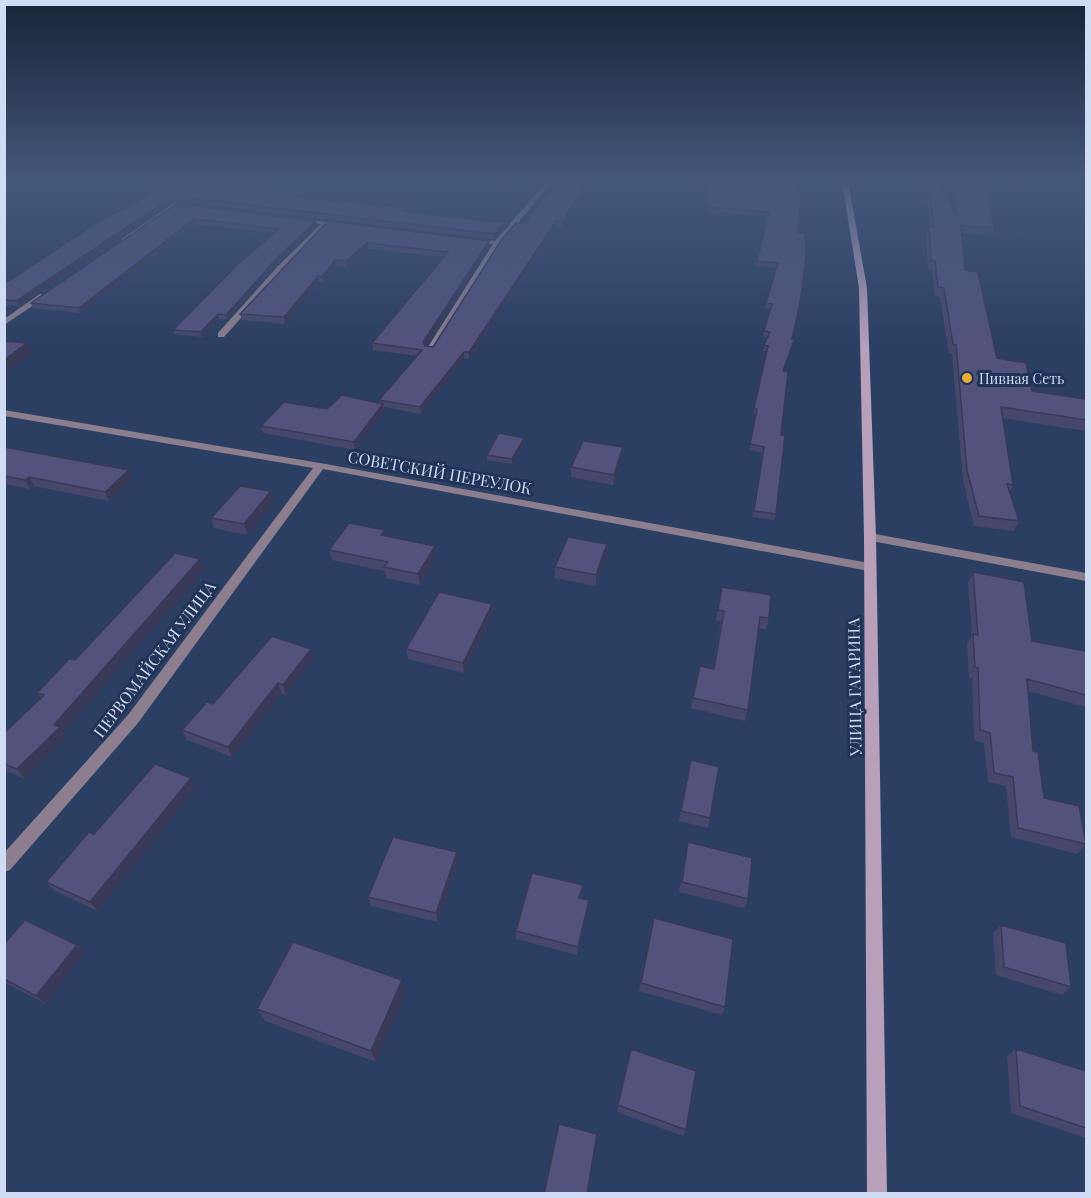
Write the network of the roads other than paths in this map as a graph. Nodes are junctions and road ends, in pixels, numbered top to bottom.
1 (128, 237) edge
2 (312, 237) edge
3 (502, 237) edge
4 (854, 237) edge
5 (463, 239) edge
6 (119, 243) edge
7 (497, 243) junction
8 (52, 289) edge
9 (4, 323) edge
10 (221, 335) dead end
11 (430, 350) edge
12 (4, 413) edge
13 (320, 466) junction
14 (870, 537) junction
15 (869, 567) junction
16 (1086, 577) edge
17 (4, 865) edge
18 (877, 1194) edge

1 - 6 street
2 - 10 street
3 - 7 street
4 - 14 main road, УЛИЦА ГАГАРИНА
5 - 7 street
7 - 11 street
8 - 9 street
12 - 13 street, СОВЕТСКИЙ ПЕРЕУЛОК
13 - 15 street, СОВЕТСКИЙ ПЕРЕУЛОК
13 - 17 street, ПЕРВОМАЙСКАЯ УЛИЦА
14 - 15 main road, УЛИЦА ГАГАРИНА
14 - 16 street
15 - 18 main road, УЛИЦА ГАГАРИНА

